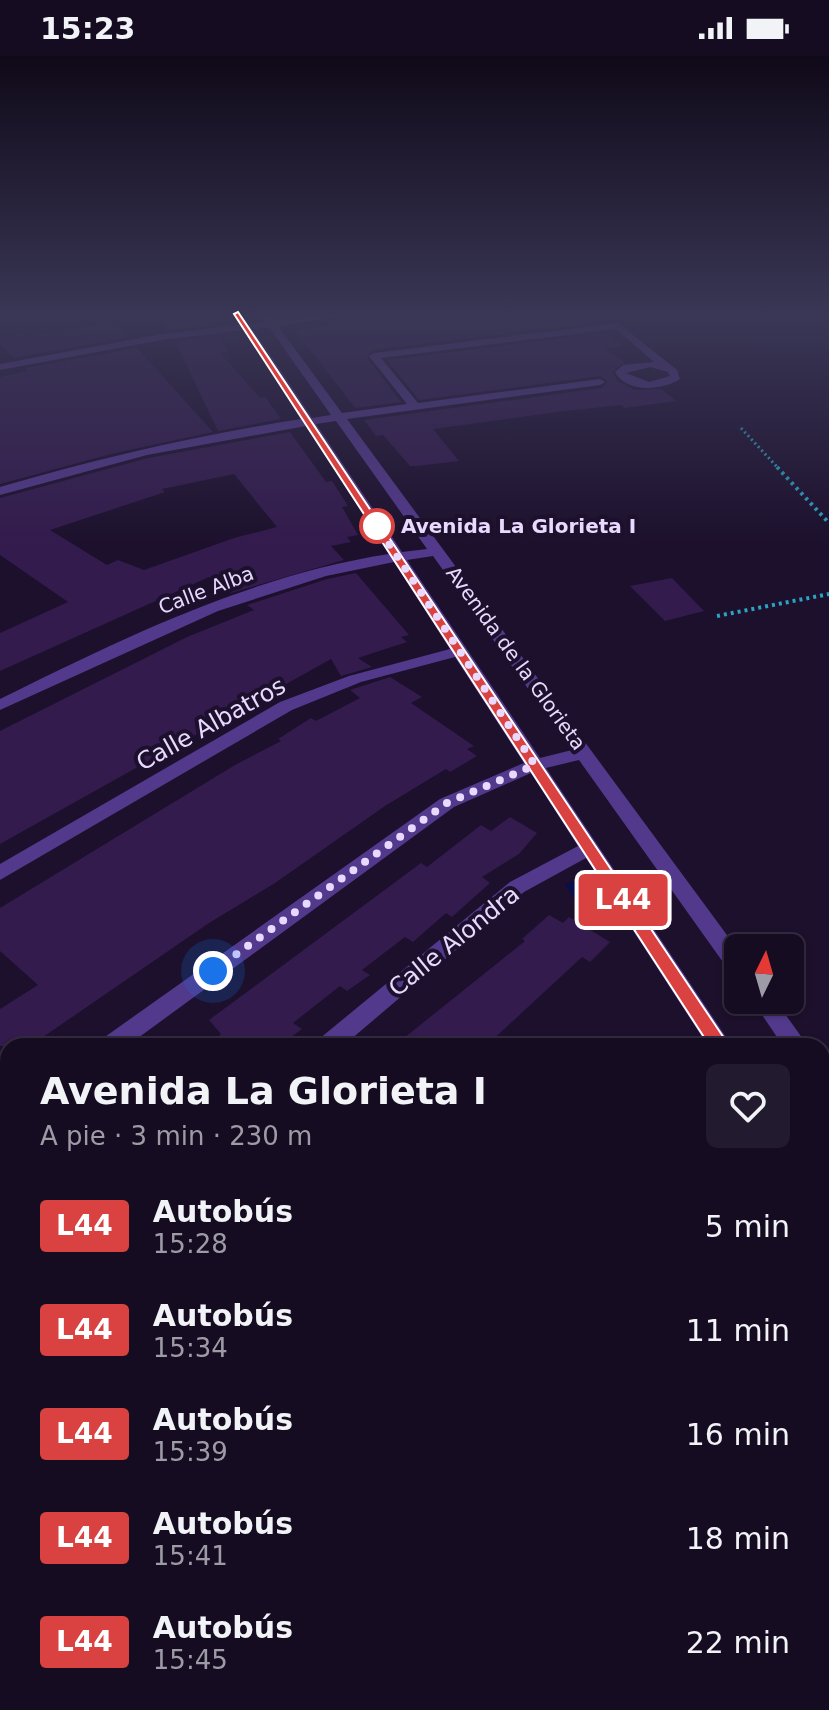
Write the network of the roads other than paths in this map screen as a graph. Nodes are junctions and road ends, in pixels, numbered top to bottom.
1 (288, 391) edge
2 (316, 391) edge
3 (402, 391) edge
4 (535, 391) edge
5 (416, 408) junction
6 (335, 419) junction
7 (309, 423) junction
8 (0, 491) edge
9 (439, 551) junction
10 (397, 556) junction
11 (459, 651) junction
12 (0, 705) edge
13 (584, 753) junction
14 (535, 765) junction
15 (589, 848) junction
16 (0, 873) edge
17 (724, 947) edge
18 (773, 1014) edge
19 (121, 1038) edge
20 (337, 1038) edge
21 (715, 1038) edge
22 (790, 1038) edge

1 - 7 street, Avenida de la Glorieta
2 - 6 street, Avenida de la Glorieta
3 - 5 street
4 - 5 street
5 - 6 street
6 - 7 street
6 - 9 street, Avenida de la Glorieta
7 - 8 street
7 - 10 street, Avenida de la Glorieta
9 - 10 street, Calle Alba
9 - 13 street, Avenida de la Glorieta
10 - 11 street, Avenida de la Glorieta
10 - 12 street, Calle Alba
11 - 14 street, Avenida de la Glorieta
11 - 16 street, Calle Albatros
13 - 14 street
13 - 17 street, Avenida de la Glorieta
14 - 15 street, Avenida de la Glorieta
14 - 19 street
15 - 20 street, Calle Alondra
15 - 21 street, Avenida de la Glorieta
18 - 22 street

